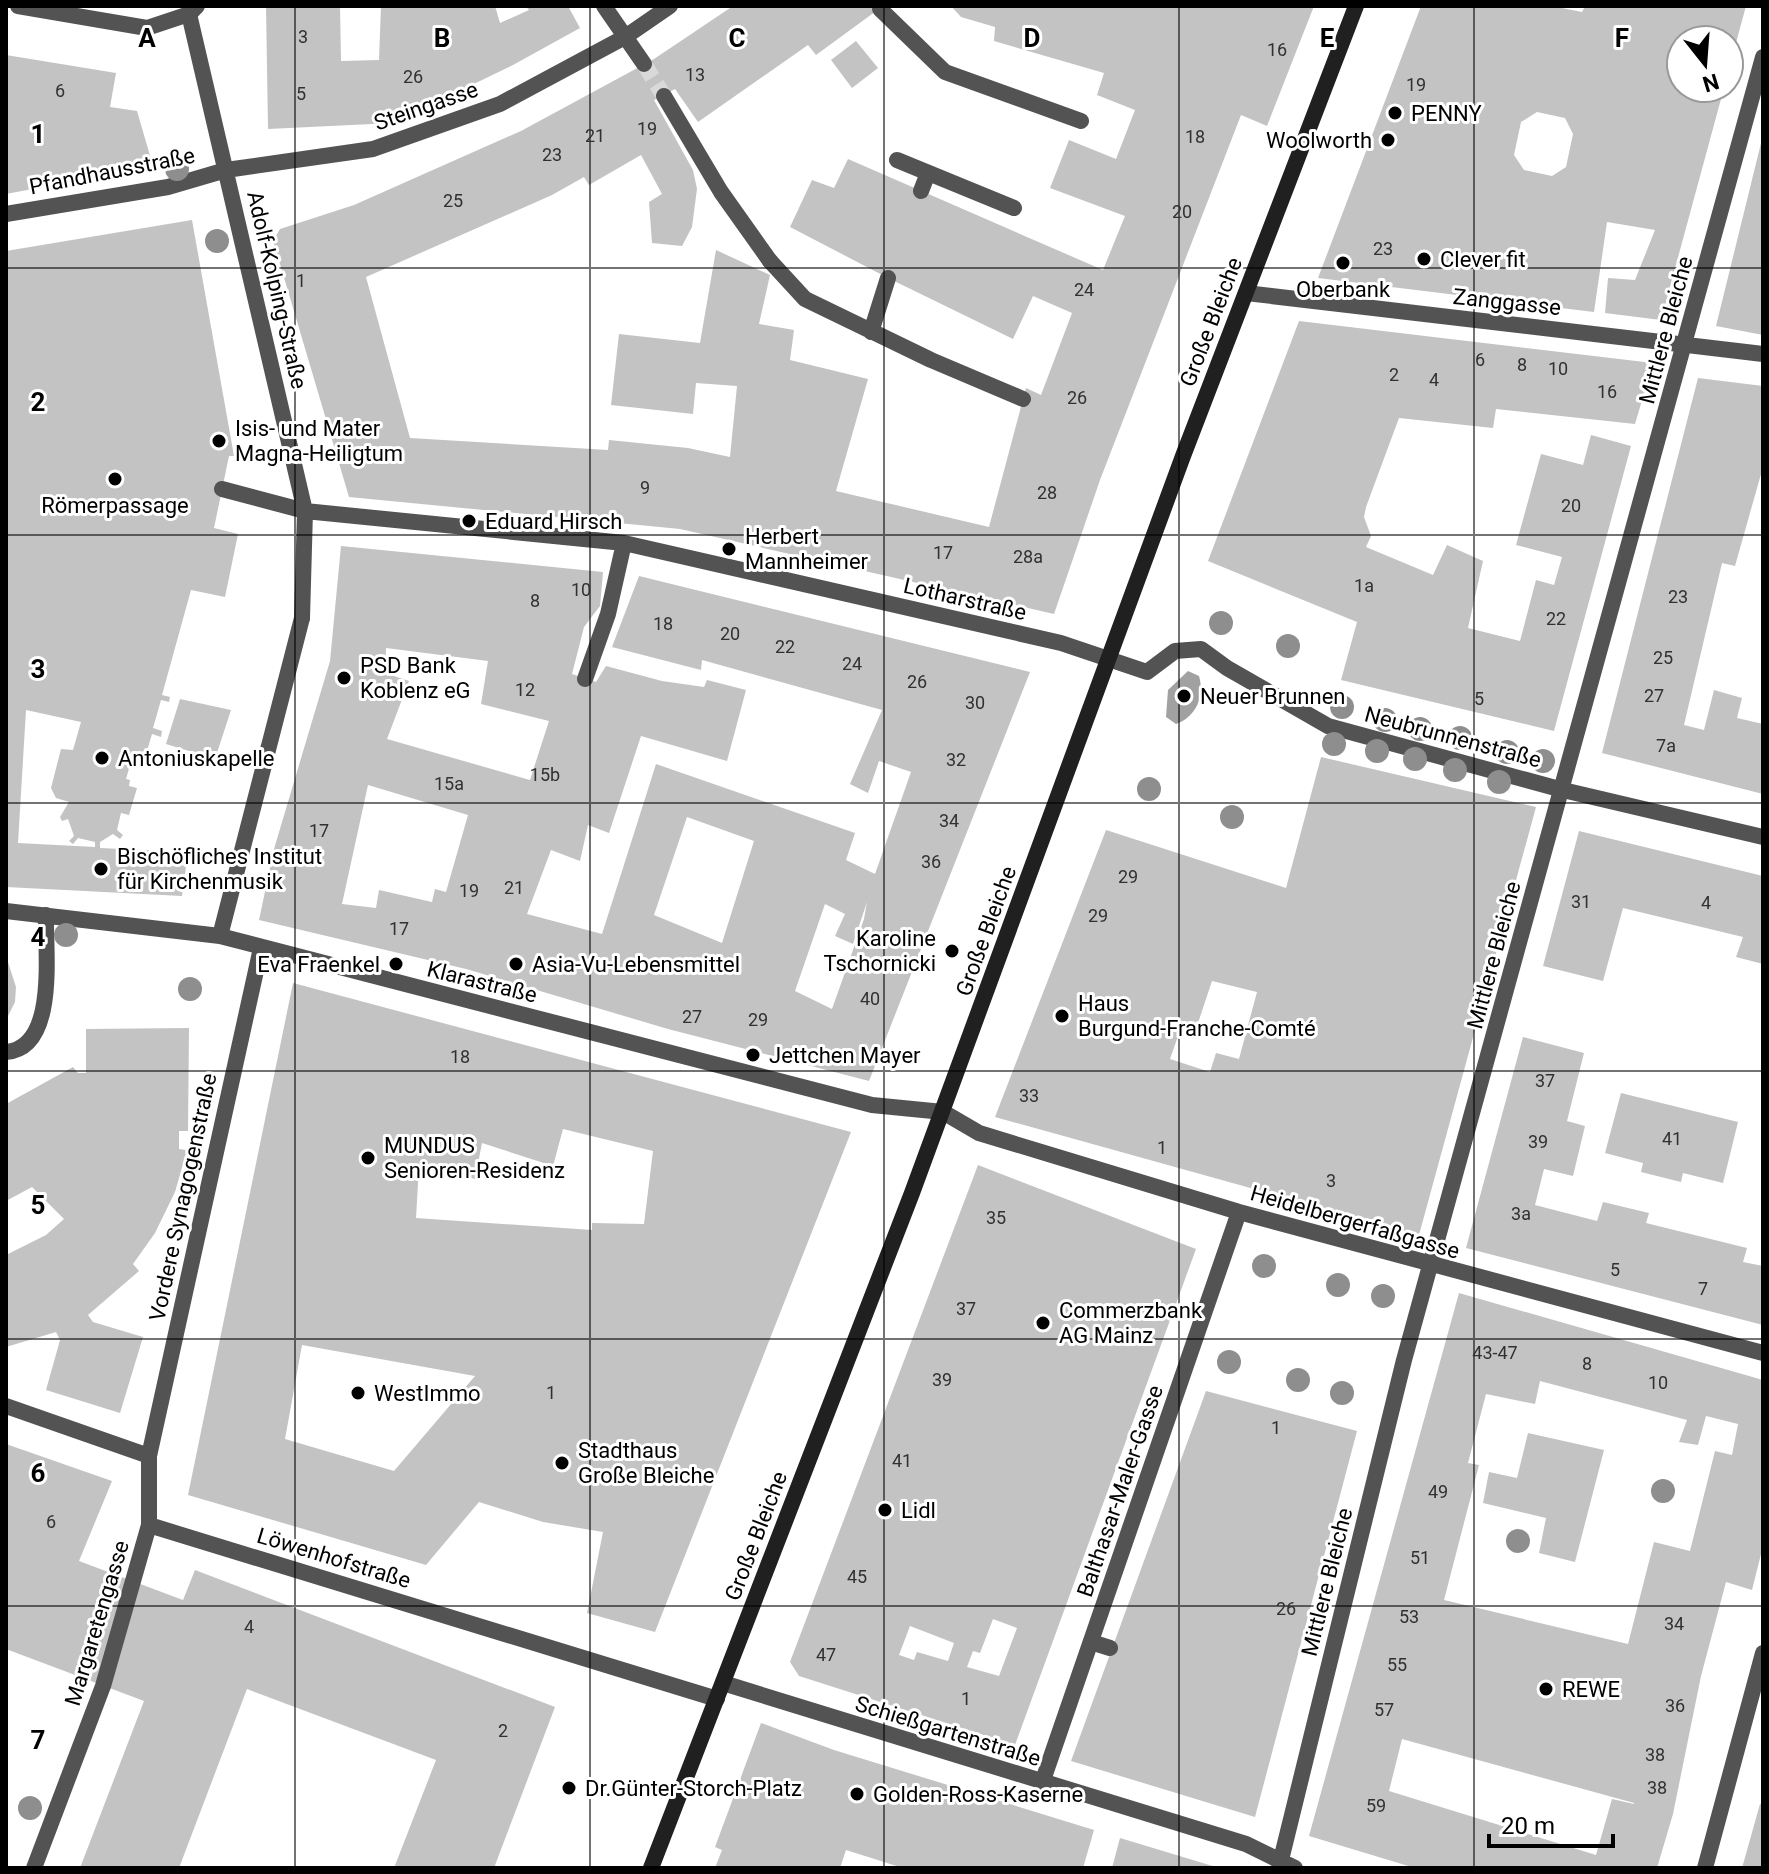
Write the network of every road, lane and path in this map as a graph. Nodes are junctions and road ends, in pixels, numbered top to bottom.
1 (18, 6) edge
2 (604, 6) edge
3 (670, 6) edge
4 (1356, 6) edge
5 (880, 9) dead end
6 (193, 10) edge
7 (625, 37) junction
8 (1763, 57) edge
9 (644, 64) tunnel mouth
10 (664, 96) tunnel mouth
11 (1081, 121) dead end
12 (897, 160) dead end
13 (226, 170) junction
14 (928, 173) junction
15 (921, 191) dead end
16 (1014, 208) dead end
17 (6, 214) edge
18 (888, 278) dead end
19 (1246, 293) junction
20 (871, 332) junction
21 (1685, 344) junction
22 (1763, 354) edge
23 (1023, 399) dead end
24 (222, 489) dead end
25 (305, 511) junction
26 (624, 543) junction
27 (1109, 658) junction
28 (585, 679) dead end
29 (1563, 790) junction
30 (1763, 837) edge
31 (6, 911) edge
32 (46, 915) junction
33 (220, 936) junction
34 (261, 948) junction
35 (6, 1052) edge
36 (943, 1112) junction
37 (1239, 1212) junction
38 (1431, 1266) junction
39 (1763, 1353) edge
40 (6, 1406) edge
41 (149, 1456) junction
42 (149, 1525) junction
43 (1091, 1642) junction
44 (1110, 1648) dead end
45 (1763, 1653) edge
46 (720, 1691) junction
47 (1042, 1783) junction
48 (1285, 1866) edge
49 (34, 1868) edge
50 (651, 1868) edge
51 (1705, 1868) edge

1 - 6 street
2 - 7 street
3 - 7 street, Steingasse
4 - 19 main road, Große Bleiche
5 - 11 street
6 - 13 street, Adolf-Kolping-Straße
7 - 9 street
7 - 13 street, Steingasse
8 - 21 street, Mittlere Bleiche
10 - 20 street
12 - 14 street
13 - 17 street, Pfandhausstraße
13 - 25 street, Adolf-Kolping-Straße
14 - 15 street
14 - 16 street
18 - 20 street
19 - 21 street, Zanggasse
19 - 27 main road, Große Bleiche
20 - 23 street
21 - 22 street, Zanggasse
21 - 29 street, Mittlere Bleiche
24 - 25 street, Lotharstraße
25 - 26 street, Lotharstraße
25 - 33 street, Adolf-Kolping-Straße
26 - 27 street, Lotharstraße
26 - 28 street
27 - 29 street, Neubrunnenstraße
27 - 36 main road, Große Bleiche
29 - 30 street, Neubrunnenstraße
29 - 38 street, Mittlere Bleiche
31 - 32 street, Klarastraße
32 - 33 street, Klarastraße
32 - 35 street
33 - 34 street, Klarastraße
34 - 36 street, Klarastraße
34 - 41 street, Vordere Synagogenstraße
36 - 37 street, Heidelbergerfaßgasse
36 - 46 main road, Große Bleiche
37 - 38 street, Heidelbergerfaßgasse
37 - 43 street, Balthasar-Maler-Gasse
38 - 39 street, Heidelbergerfaßgasse
38 - 48 street, Mittlere Bleiche
40 - 41 street
41 - 42 street
42 - 46 street, Löwenhofstraße
42 - 49 street, Margaretengasse
43 - 44 street
43 - 47 street, Balthasar-Maler-Gasse
45 - 51 street
46 - 47 street, Schießgartenstraße
46 - 50 main road, Große Bleiche
47 - 48 street, Schießgartenstraße

